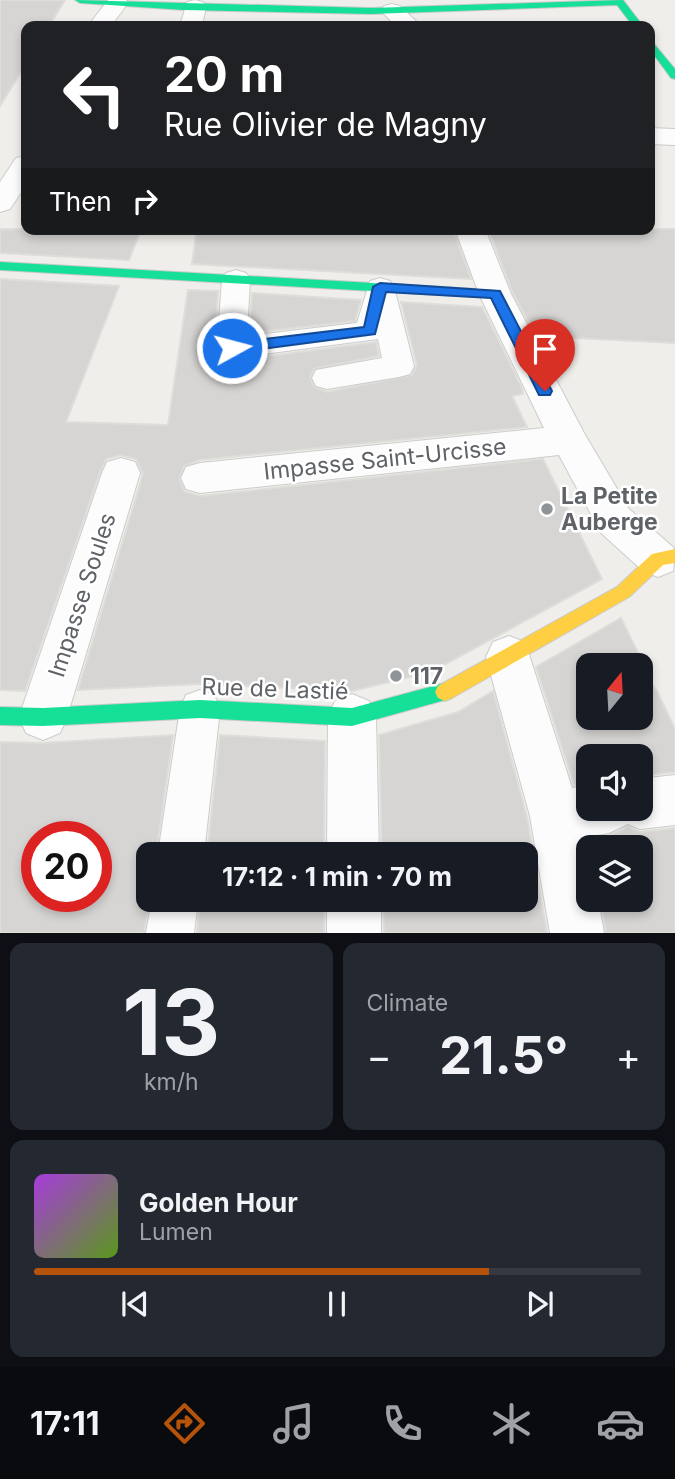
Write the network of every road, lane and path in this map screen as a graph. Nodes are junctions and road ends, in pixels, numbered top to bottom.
1 (80, 0) edge
2 (618, 1) edge
3 (117, 2) junction
4 (331, 4) edge
5 (506, 4) edge
6 (376, 16) edge
7 (193, 17) edge
8 (103, 21) edge
9 (393, 21) edge
10 (634, 21) edge
11 (655, 49) edge
12 (675, 76) edge
13 (655, 136) edge
14 (675, 137) edge
15 (21, 176) edge
16 (10, 202) edge
17 (472, 235) edge
18 (0, 266) edge
19 (236, 279) junction
20 (380, 287) junction
21 (495, 294) junction
22 (327, 378) dead end
23 (569, 440) junction
24 (121, 473) dead end
25 (200, 478) dead end
26 (666, 558) edge
27 (509, 657) junction
28 (200, 709) junction
29 (0, 716) edge
30 (43, 717) junction
31 (352, 717) junction
32 (675, 800) edge
33 (653, 803) edge
34 (576, 813) edge
35 (555, 816) junction
36 (183, 842) edge
37 (353, 842) edge
38 (173, 912) edge
39 (354, 912) edge
40 (170, 933) edge
41 (354, 933) edge
42 (577, 933) edge

1 - 3 street
2 - 5 street
2 - 10 street
3 - 7 street
3 - 8 street
4 - 6 street
4 - 7 street
5 - 6 street
6 - 9 street
11 - 12 street
13 - 14 street
15 - 16 street
17 - 21 street
18 - 19 street
19 - 20 street
19 - 20 lane
20 - 21 street
20 - 22 lane
21 - 23 street
23 - 25 street, Impasse Saint-Urcisse
23 - 26 street
24 - 30 street, Impasse Soules
26 - 27 street, Rue de Lastié
27 - 31 street, Rue de Lastié
27 - 35 street
28 - 30 street, Rue de Lastié
28 - 31 street, Rue de Lastié
28 - 36 lane
29 - 30 street, Rue de Lastié
31 - 37 street
32 - 33 street
34 - 35 street
35 - 42 street
38 - 40 lane
39 - 41 street

